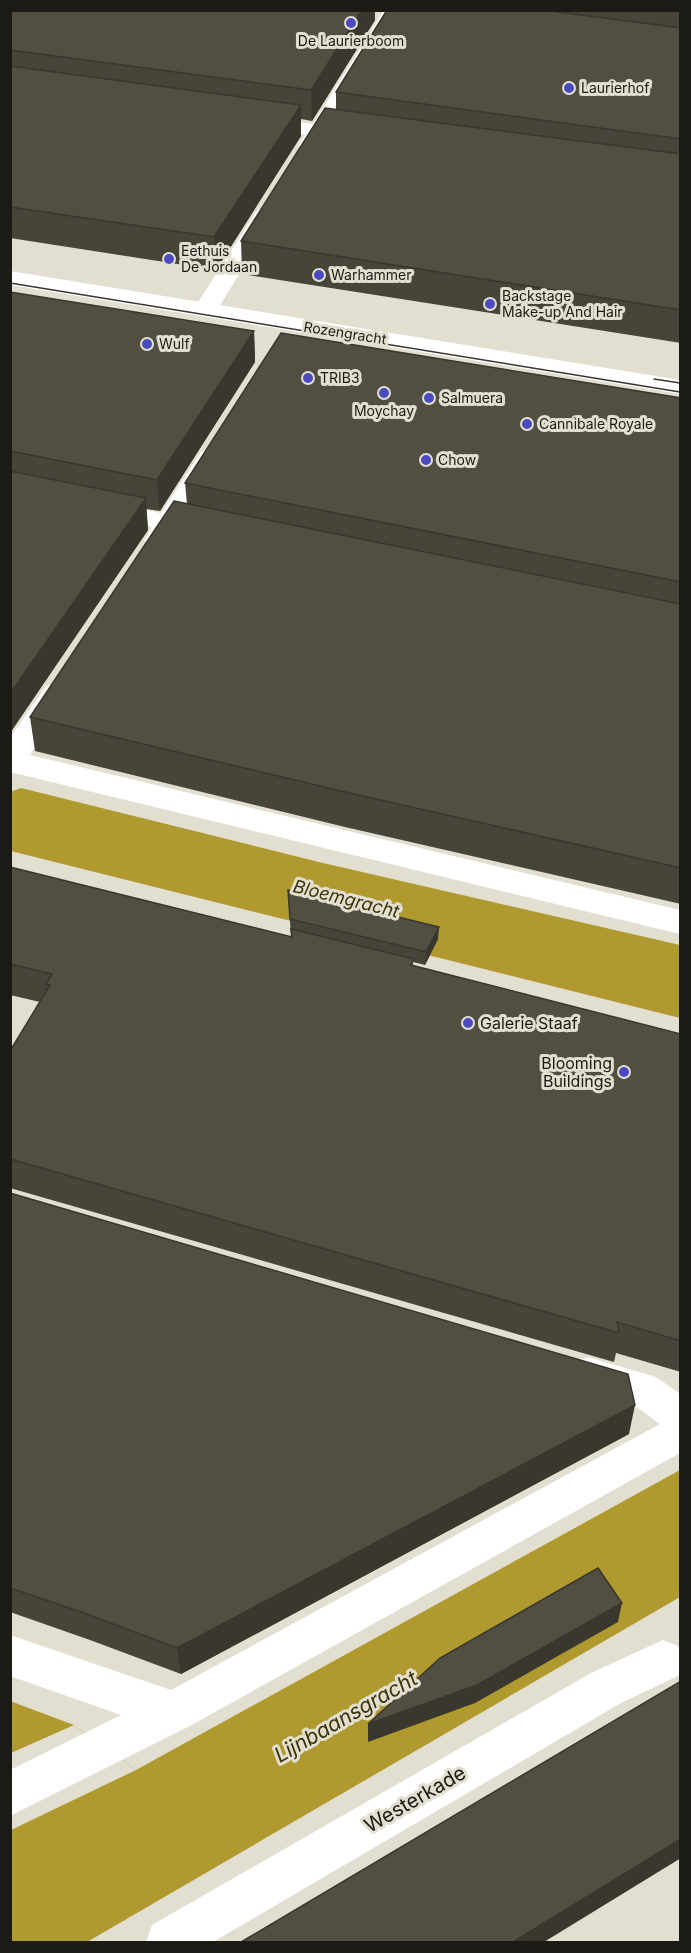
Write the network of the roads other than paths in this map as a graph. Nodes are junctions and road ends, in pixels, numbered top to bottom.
1 (386, 12) edge
2 (415, 17) edge
3 (236, 119) edge
4 (319, 131) junction
5 (374, 138) edge
6 (300, 160) edge
7 (276, 199) edge
8 (10, 278) edge
9 (205, 310) junction
10 (681, 387) edge
11 (224, 434) edge
12 (79, 504) edge
13 (169, 522) junction
14 (227, 535) edge
15 (143, 562) edge
16 (71, 671) edge
17 (11, 761) edge
18 (681, 922) edge
19 (562, 1366) edge
20 (681, 1416) edge
21 (681, 1432) edge
22 (10, 1655) edge
23 (663, 1661) dead end
24 (173, 1712) junction
25 (10, 1794) edge
26 (169, 1942) edge

1 - 2 street
1 - 4 street
3 - 4 street
4 - 5 street
4 - 6 street
7 - 9 street
8 - 9 street, Rozengracht
9 - 10 street, Rozengracht
11 - 13 street
12 - 13 street
13 - 14 street
13 - 15 street
16 - 17 street
17 - 18 street
19 - 20 street
21 - 24 street
22 - 24 street
23 - 26 street, Westerkade
24 - 25 street

